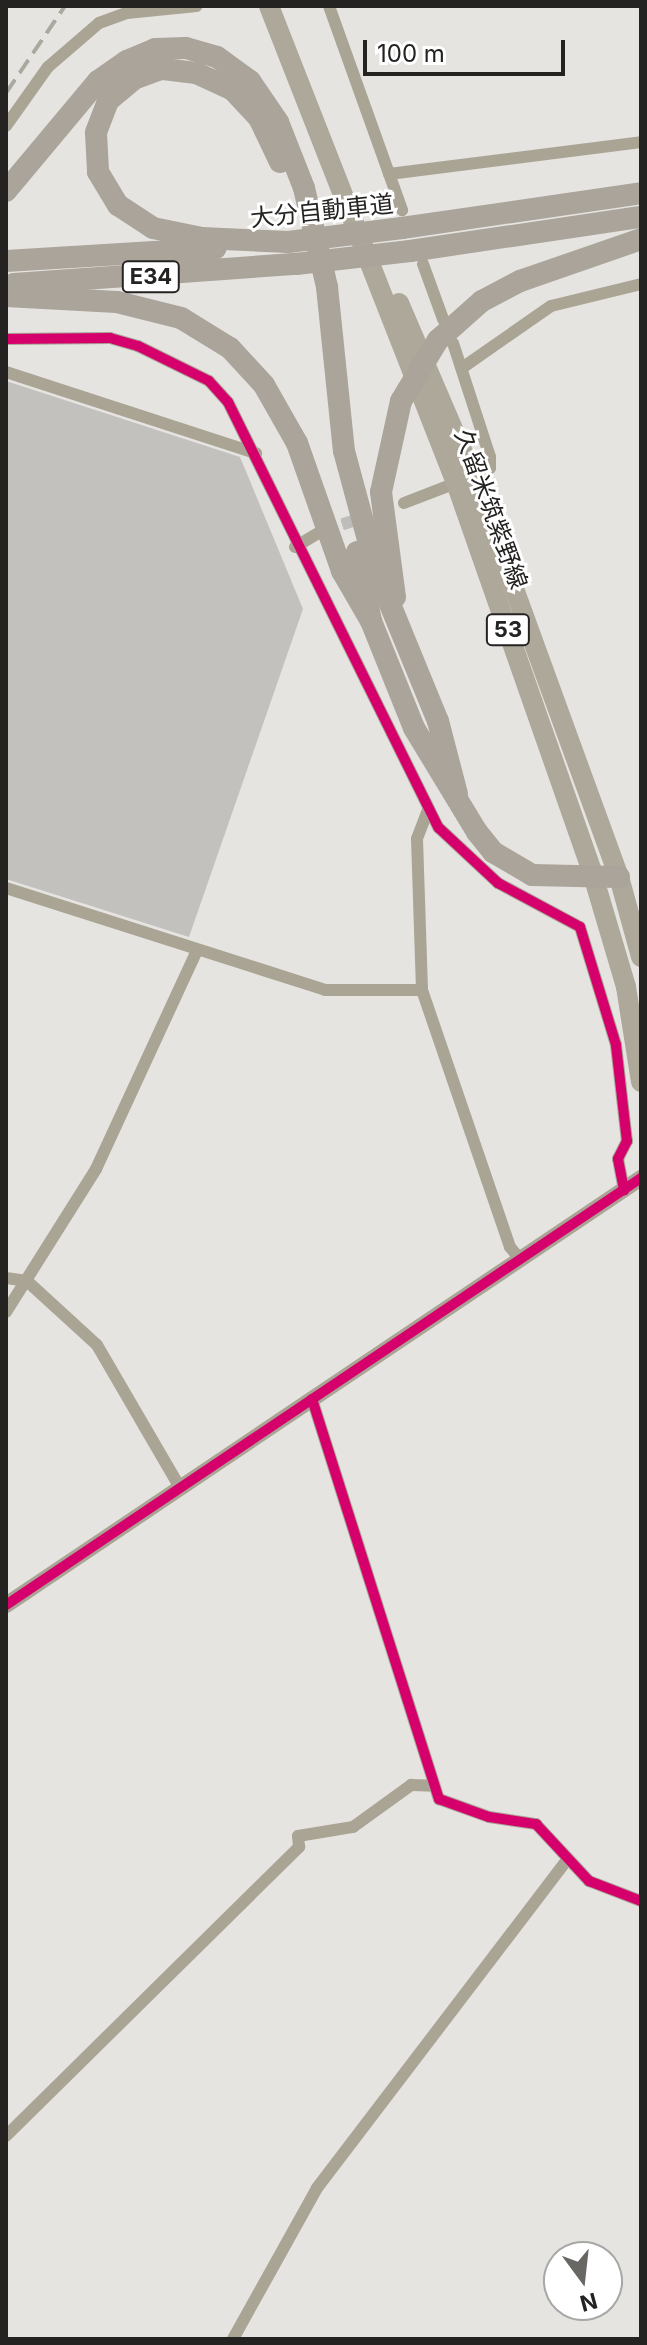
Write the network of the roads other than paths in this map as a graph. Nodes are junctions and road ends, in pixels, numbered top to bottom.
1 (197, 6) edge
2 (269, 6) edge
3 (329, 6) edge
4 (6, 126) edge
5 (641, 142) edge
6 (389, 174) junction
7 (6, 191) edge
8 (641, 193) edge
9 (641, 217) edge
10 (402, 219) junction
11 (641, 239) edge
12 (288, 242) junction
13 (416, 258) junction
14 (6, 261) edge
15 (6, 284) edge
16 (641, 284) edge
17 (6, 296) edge
18 (445, 334) junction
19 (6, 339) edge
20 (462, 368) junction
21 (6, 372) edge
22 (256, 453) junction
23 (464, 479) junction
24 (404, 503) dead end
25 (318, 533) tunnel mouth
26 (295, 547) junction
27 (395, 610) junction
28 (371, 621) junction
29 (457, 794) junction
30 (428, 810) junction
31 (592, 872) junction
32 (619, 877) junction
33 (6, 888) edge
34 (197, 950) junction
35 (641, 957) edge
36 (422, 990) junction
37 (641, 1082) edge
38 (641, 1178) edge
39 (624, 1190) junction
40 (521, 1260) junction
41 (6, 1278) edge
42 (27, 1281) junction
43 (6, 1312) edge
44 (312, 1399) junction
45 (179, 1486) junction
46 (6, 1605) edge
47 (434, 1786) junction
48 (565, 1862) junction
49 (641, 1901) edge
50 (6, 2136) edge
51 (233, 2339) edge

1 - 4 street
2 - 23 main road, 久留米筑紫野線 / 53
3 - 6 street
5 - 6 street
6 - 10 street
7 - 27 highway
8 - 10 highway, 大分自動車道 / E34
9 - 13 highway, 大分自動車道 / E34
10 - 12 highway, 大分自動車道 / E34, bridge
11 - 18 highway
12 - 14 highway, 大分自動車道 / E34
12 - 28 highway
13 - 15 highway, 大分自動車道 / E34, bridge
13 - 18 street
16 - 20 street
17 - 28 highway
18 - 20 street
18 - 27 highway, bridge
19 - 22 street
20 - 23 street
21 - 22 street
22 - 26 street
23 - 24 street
23 - 31 main road, 久留米筑紫野線 / 53
23 - 32 main road, 久留米筑紫野線 / 53
25 - 26 street
26 - 30 street
27 - 29 highway
28 - 29 highway
29 - 31 highway
30 - 36 street
30 - 39 street
31 - 32 highway
31 - 37 main road, 久留米筑紫野線 / 53
32 - 35 main road, 久留米筑紫野線 / 53
33 - 34 street
34 - 36 street
34 - 42 street
36 - 40 street
38 - 39 street
39 - 40 street
40 - 44 street
41 - 42 street
42 - 43 street
42 - 45 street
44 - 45 street
44 - 47 street
45 - 46 street
47 - 48 street
47 - 50 street
48 - 49 street
48 - 51 street

